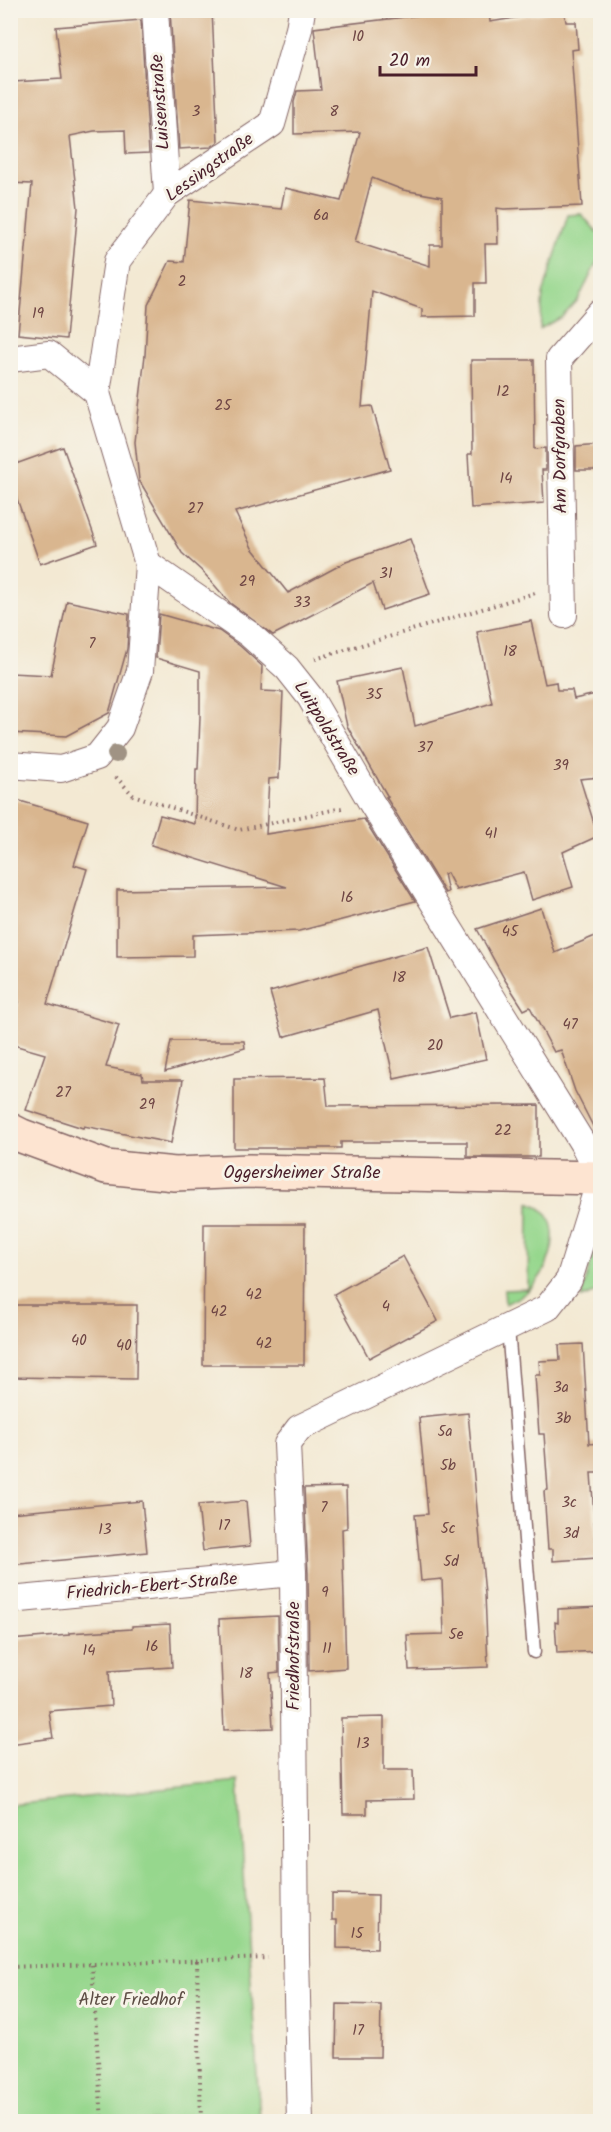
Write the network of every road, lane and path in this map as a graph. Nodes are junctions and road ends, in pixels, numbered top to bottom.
1 (155, 10) edge
2 (302, 10) edge
3 (167, 194) junction
4 (600, 312) edge
5 (10, 359) edge
6 (97, 393) junction
7 (148, 564) junction
8 (564, 585) junction
9 (564, 615) dead end
10 (287, 668) junction
11 (97, 757) junction
12 (10, 765) edge
13 (370, 802) junction
14 (10, 1130) edge
15 (600, 1178) edge
16 (508, 1328) junction
17 (293, 1573) junction
18 (10, 1600) edge
19 (534, 1652) dead end
20 (296, 1956) junction
21 (196, 1961) junction
22 (92, 1965) junction
23 (10, 1967) edge
24 (102, 2121) edge
25 (201, 2121) edge
26 (300, 2121) edge

1 - 3 street, Luisenstraße
2 - 3 street, Lessingstraße
3 - 6 street, Lessingstraße
4 - 8 street, Am Dorfgraben
5 - 6 street
6 - 7 street
7 - 10 street, Luitpoldstraße
7 - 11 street
8 - 9 street, Am Dorfgraben
8 - 10 path
10 - 13 street, Luitpoldstraße
11 - 12 street
11 - 13 path
13 - 15 street, Luitpoldstraße
14 - 15 main road, Oggersheimer Straße
15 - 16 street, Friedhofstraße
16 - 17 street, Friedhofstraße
16 - 19 lane
17 - 18 street, Friedrich-Ebert-Straße
17 - 20 street, Friedhofstraße
20 - 21 path
20 - 26 street, Friedhofstraße
21 - 22 path
21 - 25 path
22 - 23 path
22 - 24 path

